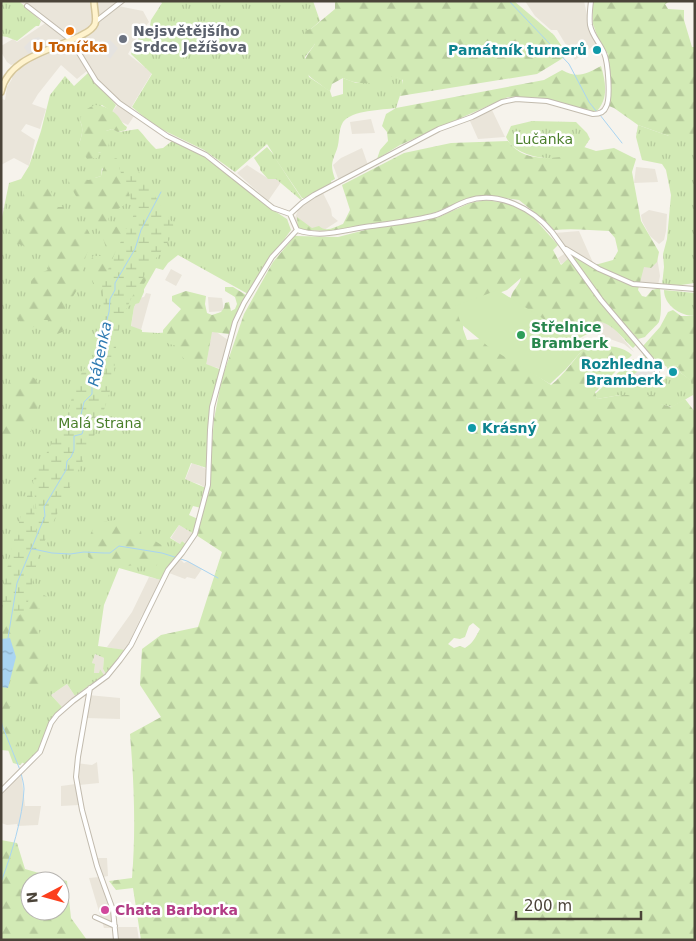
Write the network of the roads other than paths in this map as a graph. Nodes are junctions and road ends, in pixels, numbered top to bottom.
1 (94, 1) edge
2 (122, 1) edge
3 (591, 1) edge
4 (27, 6) dead end
5 (95, 22) junction
6 (71, 40) junction
7 (1, 92) edge
8 (290, 214) junction
9 (297, 230) junction
10 (562, 246) junction
11 (695, 289) edge
12 (658, 371) dead end
13 (90, 688) junction
14 (1, 790) edge
15 (94, 917) dead end
16 (114, 926) junction
17 (116, 940) edge

1 - 5 street
2 - 5 street
3 - 8 street
4 - 6 street
5 - 6 street
6 - 7 street
6 - 8 street
8 - 9 street
9 - 10 street
9 - 13 street
10 - 11 street
10 - 12 street
13 - 14 street
13 - 16 street
15 - 16 street
16 - 17 street

